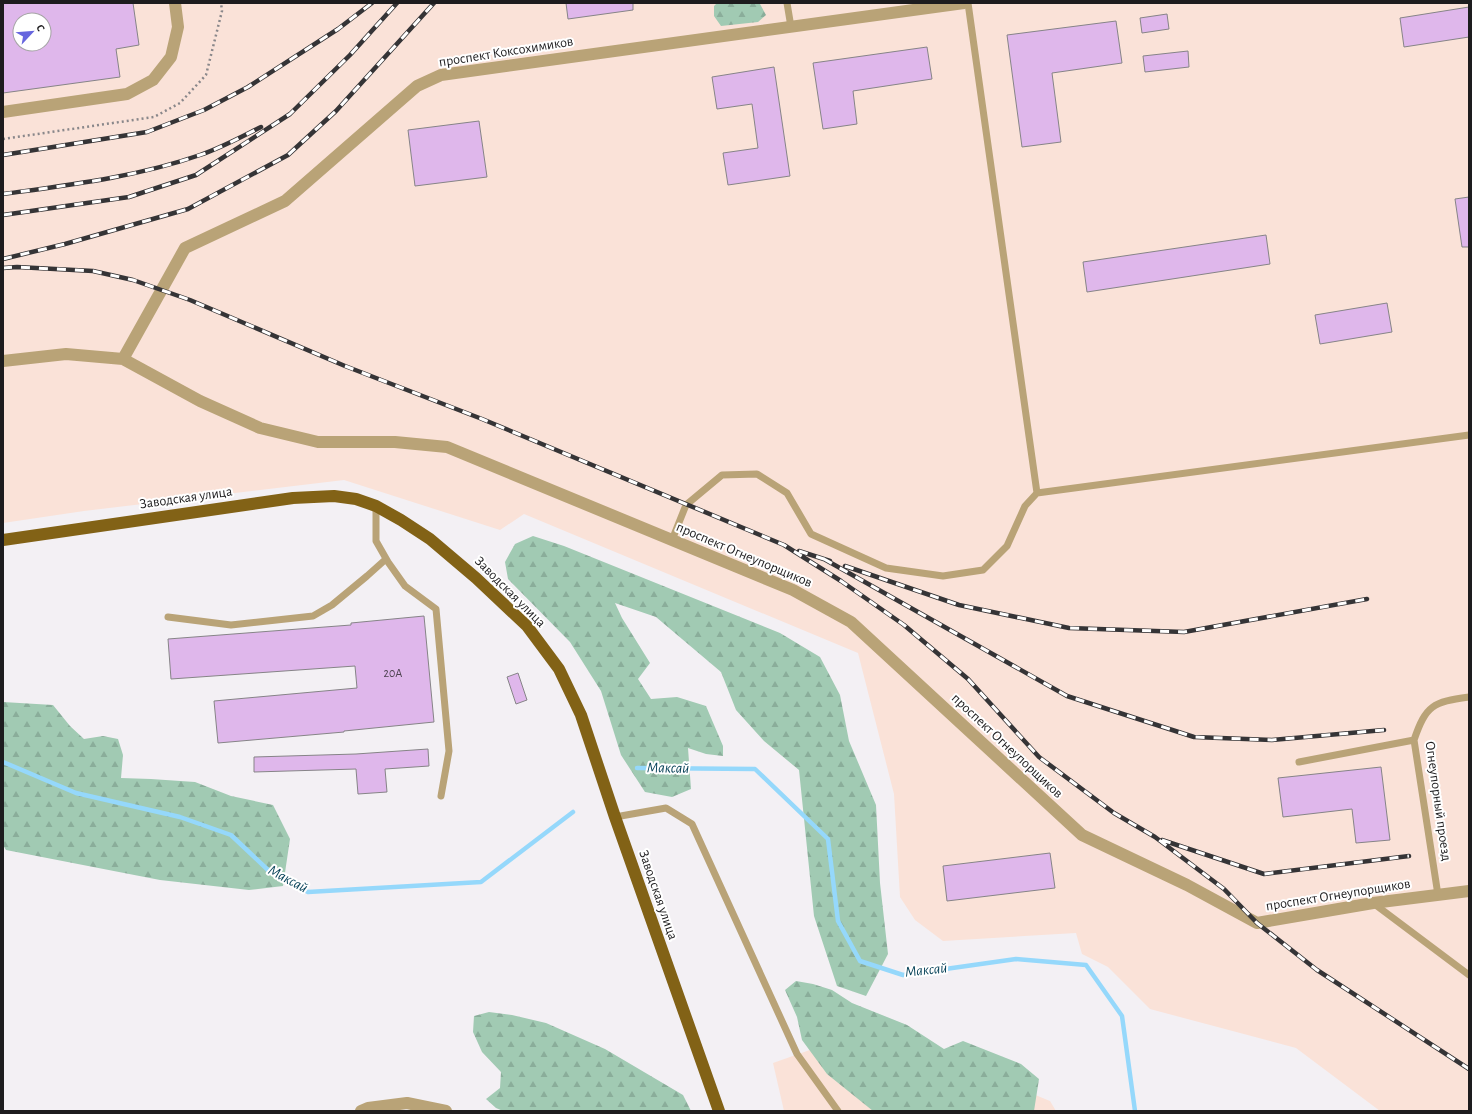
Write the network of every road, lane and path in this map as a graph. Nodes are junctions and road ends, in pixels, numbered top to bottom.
1 (175, 3) edge
2 (788, 3) edge
3 (964, 3) edge
4 (968, 3) edge
5 (791, 27) junction
6 (3, 112) edge
7 (123, 359) junction
8 (3, 361) edge
9 (1469, 435) edge
10 (1037, 493) junction
11 (376, 506) junction
12 (3, 540) edge
13 (672, 540) junction
14 (386, 559) junction
15 (168, 617) dead end
16 (1469, 697) edge
17 (1414, 740) junction
18 (1299, 762) dead end
19 (441, 796) dead end
20 (615, 817) junction
21 (1469, 891) edge
22 (1438, 895) junction
23 (1373, 903) junction
24 (1469, 975) edge
25 (361, 1111) edge
26 (446, 1111) edge
27 (719, 1111) edge
28 (838, 1111) edge

1 - 6 street
2 - 5 lane
3 - 5 street, проспект Коксохимиков
4 - 10 lane
5 - 7 street, проспект Коксохимиков
7 - 8 street
7 - 13 street, проспект Огнеупорщиков
9 - 10 lane
10 - 13 lane
11 - 12 main road, Заводская улица
11 - 14 lane
11 - 20 main road, Заводская улица
13 - 23 street, проспект Огнеупорщиков
14 - 15 lane
14 - 19 lane
16 - 17 lane, Огнеупорный проезд
17 - 18 lane
17 - 22 lane, Огнеупорный проезд
20 - 27 main road, Заводская улица
20 - 28 lane
21 - 22 street, проспект Огнеупорщиков
22 - 23 street, проспект Огнеупорщиков
23 - 24 lane
25 - 26 street

